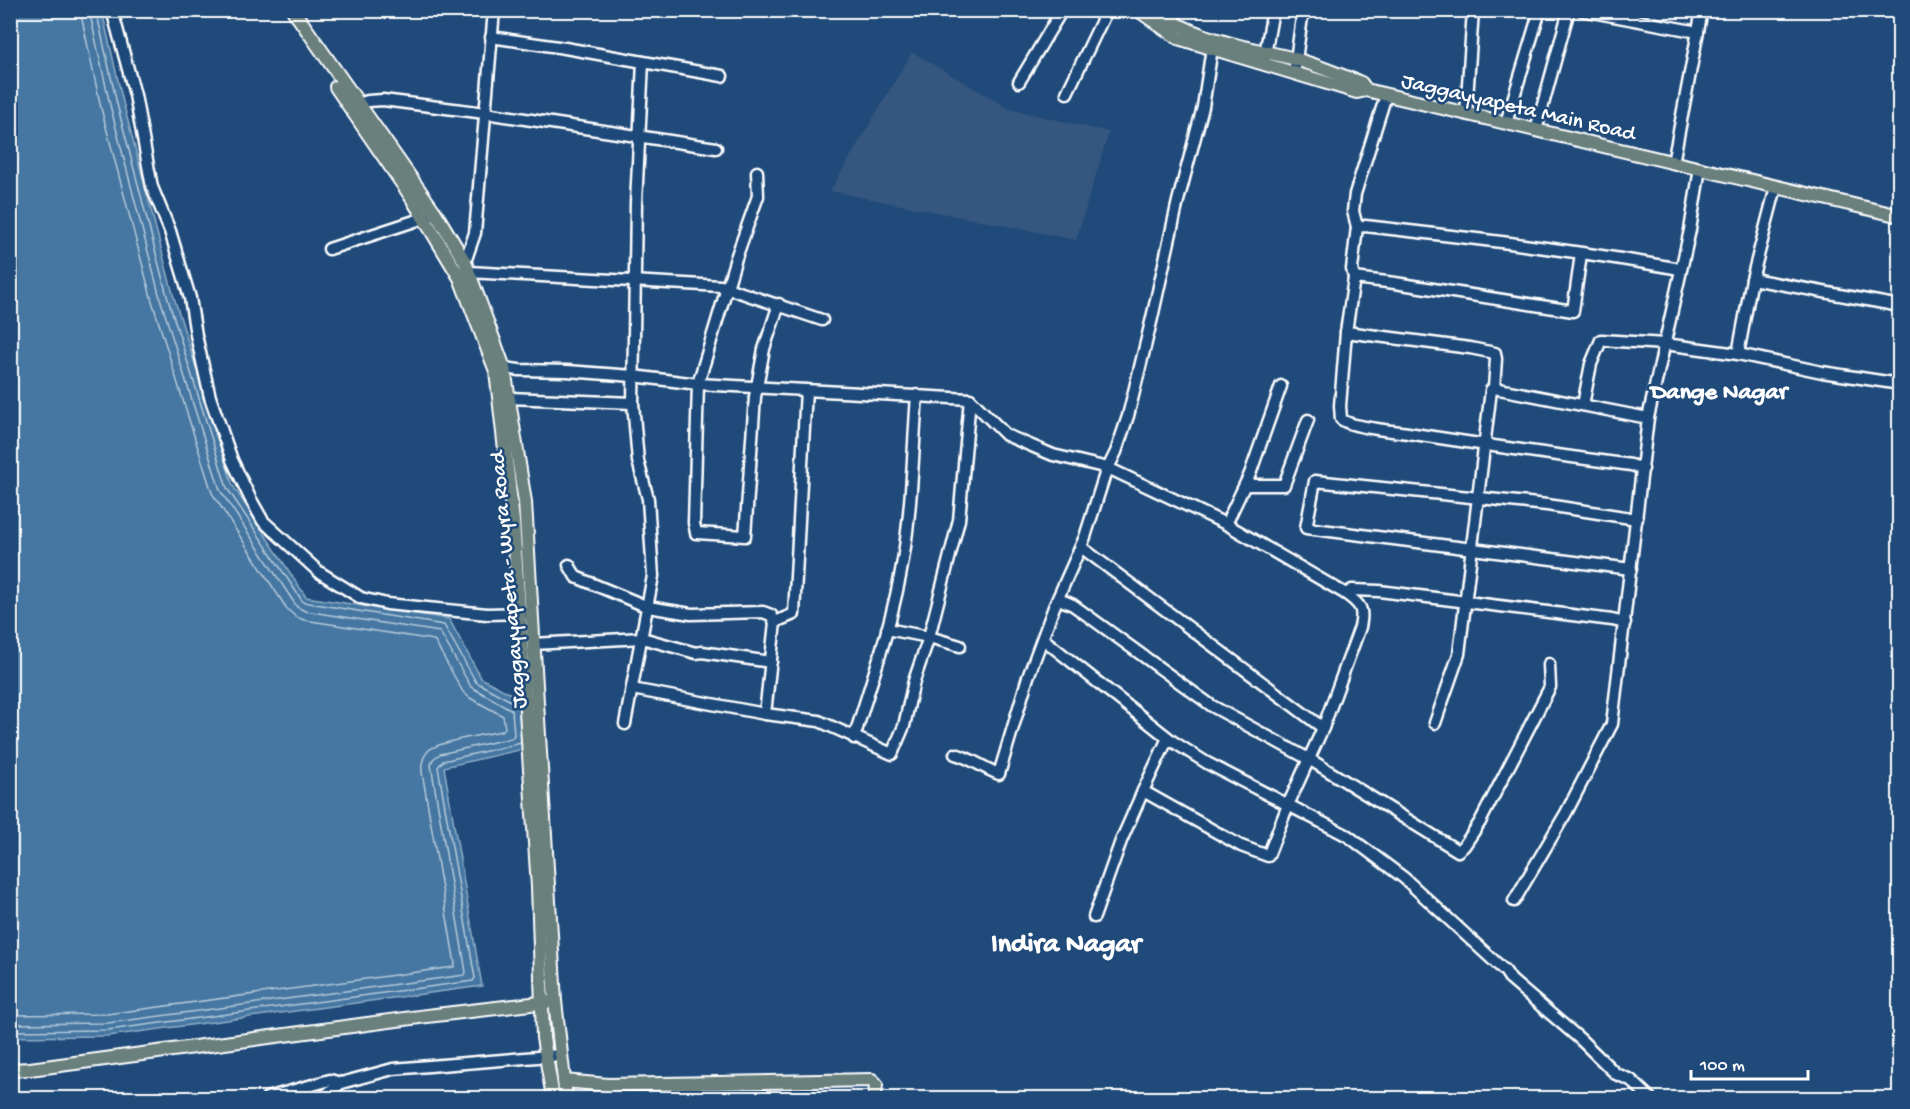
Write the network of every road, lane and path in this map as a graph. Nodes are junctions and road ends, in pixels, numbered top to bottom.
1 (112, 10) edge
2 (285, 10) edge
3 (293, 10) edge
4 (494, 10) edge
5 (1062, 10) edge
6 (1107, 10) edge
7 (1138, 10) edge
8 (1155, 10) edge
9 (1176, 10) edge
10 (1273, 10) edge
11 (1304, 10) edge
12 (1473, 10) edge
13 (1540, 10) edge
14 (1569, 10) edge
15 (1581, 10) edge
16 (1702, 10) edge
17 (1170, 28) junction
18 (1698, 32) junction
19 (492, 37) junction
20 (1212, 48) junction
21 (1264, 59) junction
22 (1296, 60) junction
23 (643, 62) junction
24 (1294, 73) junction
25 (722, 76) dead end
26 (1018, 82) dead end
27 (1366, 90) junction
28 (1066, 93) dead end
29 (1386, 95) junction
30 (358, 104) junction
31 (485, 113) junction
32 (1466, 114) junction
33 (1506, 123) junction
34 (1536, 130) junction
35 (639, 136) junction
36 (716, 148) dead end
37 (1673, 163) junction
38 (1700, 169) junction
39 (757, 172) dead end
40 (1776, 187) junction
41 (430, 216) junction
42 (1899, 216) edge
43 (1357, 227) junction
44 (329, 249) dead end
45 (1581, 254) junction
46 (467, 267) junction
47 (1680, 269) junction
48 (1354, 278) junction
49 (1752, 279) junction
50 (634, 281) junction
51 (728, 288) junction
52 (779, 304) junction
53 (1899, 306) edge
54 (822, 320) dead end
55 (1346, 332) junction
56 (1665, 344) junction
57 (1738, 354) junction
58 (504, 368) junction
59 (633, 376) junction
60 (698, 384) junction
61 (1899, 384) edge
62 (1281, 386) dead end
63 (757, 387) junction
64 (1494, 388) junction
65 (806, 390) junction
66 (917, 395) junction
67 (509, 398) junction
68 (970, 399) junction
69 (633, 403) junction
70 (1583, 405) junction
71 (1648, 418) junction
72 (1308, 420) dead end
73 (1483, 446) junction
74 (1108, 468) junction
75 (1642, 469) junction
76 (1245, 485) junction
77 (1477, 497) junction
78 (1637, 519) junction
79 (1226, 524) junction
80 (1081, 547) junction
81 (1471, 550) junction
82 (569, 565) dead end
83 (1631, 569) junction
84 (1346, 594) junction
85 (1059, 599) junction
86 (1467, 601) junction
87 (648, 607) junction
88 (526, 613) junction
89 (774, 622) junction
90 (1625, 623) junction
91 (887, 629) junction
92 (929, 637) junction
93 (642, 638) junction
94 (1043, 639) junction
95 (533, 644) junction
96 (960, 646) dead end
97 (771, 662) junction
98 (1549, 664) dead end
99 (632, 689) junction
100 (765, 714) junction
101 (1435, 723) dead end
102 (625, 724) dead end
103 (1323, 728) junction
104 (854, 738) junction
105 (1168, 738) junction
106 (955, 754) dead end
107 (1308, 758) junction
108 (1143, 791) junction
109 (1288, 805) junction
110 (1514, 901) dead end
111 (1094, 917) dead end
112 (555, 1001) junction
113 (542, 1003) junction
114 (561, 1055) junction
115 (546, 1056) junction
116 (10, 1070) edge
117 (564, 1081) junction
118 (341, 1083) junction
119 (267, 1098) edge
120 (322, 1098) edge
121 (553, 1098) edge
122 (566, 1098) edge
123 (875, 1098) edge
124 (1650, 1098) edge

1 - 88 street
2 - 41 main road
3 - 30 main road, Jaggayyapeta - Wyra Road
4 - 19 street
5 - 26 street
6 - 28 street
7 - 17 main road, Jaggayyapeta Main Road
8 - 17 main road
9 - 17 street
10 - 21 street
11 - 22 street
12 - 32 street
13 - 33 street
14 - 34 street
15 - 18 street
16 - 18 street
17 - 20 main road, Jaggayyapeta Main Road
17 - 21 main road
18 - 37 street
19 - 23 street
19 - 31 street
20 - 21 main road, Jaggayyapeta Main Road
20 - 74 street
21 - 22 main road
21 - 24 main road, Jaggayyapeta Main Road
22 - 24 street
22 - 27 main road
23 - 25 street
23 - 35 street
24 - 27 main road, Jaggayyapeta Main Road
27 - 29 main road, Jaggayyapeta Main Road
29 - 32 main road, Jaggayyapeta Main Road
29 - 43 street
30 - 31 street
30 - 41 main road, Jaggayyapeta - Wyra Road
31 - 35 street
31 - 46 street
32 - 33 main road, Jaggayyapeta Main Road
33 - 34 main road, Jaggayyapeta Main Road
34 - 37 main road, Jaggayyapeta Main Road
35 - 36 street
35 - 50 street
37 - 38 main road, Jaggayyapeta Main Road
38 - 40 main road, Jaggayyapeta Main Road
38 - 47 street
39 - 51 street
40 - 42 main road, Jaggayyapeta Main Road
40 - 49 street
41 - 44 street
41 - 46 main road, Jaggayyapeta - Wyra Road
41 - 88 main road
43 - 45 street
43 - 48 street
45 - 47 street
45 - 48 street
46 - 50 street
46 - 58 main road, Jaggayyapeta - Wyra Road
47 - 56 street
48 - 55 street
49 - 53 street
49 - 57 street
50 - 51 street
50 - 59 street
51 - 52 street
51 - 60 street
52 - 54 street
52 - 63 street
55 - 64 street
55 - 73 street
56 - 57 street
56 - 70 street
56 - 71 street
57 - 61 street
58 - 59 street
58 - 67 main road, Jaggayyapeta - Wyra Road
59 - 60 street
59 - 69 street
60 - 63 street
60 - 63 street
62 - 76 street
63 - 65 street
64 - 70 street
64 - 73 street
65 - 66 street
65 - 89 street
66 - 68 street
66 - 91 street
67 - 69 street
67 - 88 main road, Jaggayyapeta - Wyra Road
68 - 74 street
68 - 92 street
69 - 87 street
70 - 71 street
71 - 75 street
72 - 76 street
73 - 75 street
73 - 77 street
74 - 79 street
74 - 80 street
75 - 78 street
76 - 79 street
77 - 78 street
77 - 81 street
77 - 81 street
78 - 83 street
79 - 84 street
80 - 85 street
80 - 103 street
81 - 83 street
81 - 86 street
82 - 87 street
83 - 90 street
84 - 86 street
84 - 103 street
85 - 94 street
85 - 107 street
86 - 90 street
86 - 101 street
87 - 89 street
87 - 93 street
88 - 95 main road, Jaggayyapeta - Wyra Road
88 - 113 main road
89 - 97 street
90 - 110 street
91 - 92 street
91 - 104 street
92 - 96 street
92 - 104 street
93 - 95 street
93 - 97 street
93 - 99 street
94 - 105 street
94 - 106 street
95 - 112 main road, Jaggayyapeta - Wyra Road
97 - 100 street
98 - 107 street
99 - 100 street
99 - 102 street
100 - 104 street
103 - 107 street
105 - 108 street
105 - 109 street
107 - 109 street
108 - 109 street
108 - 111 street
109 - 124 street
112 - 113 main road
112 - 114 main road, Jaggayyapeta - Wyra Road
113 - 115 main road
113 - 116 main road
114 - 115 street
114 - 117 main road, Jaggayyapeta - Wyra Road
115 - 118 street
115 - 121 main road
117 - 122 main road, Jaggayyapeta - Wyra Road
117 - 123 main road
118 - 119 street
118 - 120 street

